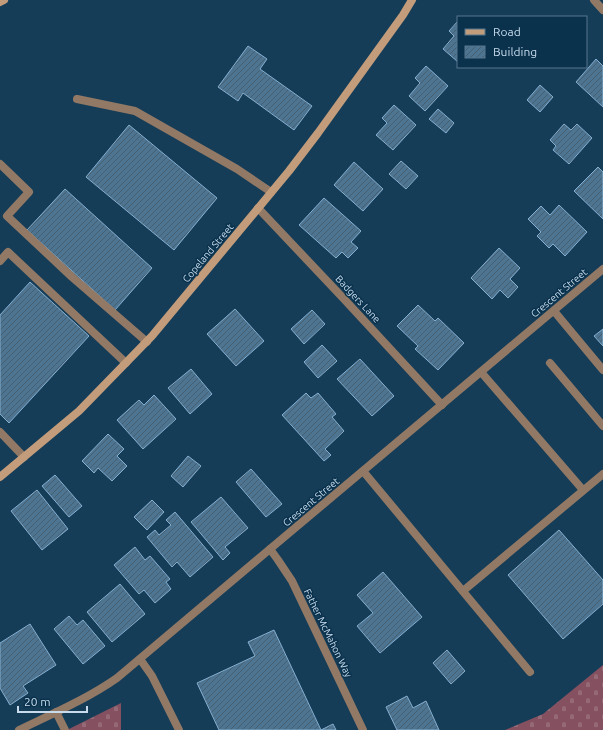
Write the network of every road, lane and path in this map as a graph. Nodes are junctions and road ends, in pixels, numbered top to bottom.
1 (4, 0) edge
2 (412, 0) edge
3 (418, 0) edge
4 (594, 0) edge
5 (0, 2) edge
6 (603, 10) edge
7 (403, 15) junction
8 (77, 99) dead end
9 (0, 164) edge
10 (271, 192) junction
11 (258, 208) junction
12 (0, 261) edge
13 (603, 270) edge
14 (554, 311) junction
15 (147, 342) junction
16 (126, 363) junction
17 (550, 363) dead end
18 (603, 370) edge
19 (481, 372) junction
20 (442, 405) junction
21 (603, 426) edge
22 (0, 432) edge
23 (24, 457) junction
24 (363, 471) junction
25 (603, 474) edge
26 (0, 477) edge
27 (583, 490) junction
28 (270, 549) junction
29 (463, 591) junction
30 (140, 659) junction
31 (530, 672) dead end
32 (56, 712) junction
33 (19, 730) edge
34 (65, 730) edge
35 (179, 730) edge
36 (363, 730) edge

1 - 5 main road
2 - 7 main road, Copeland Street
3 - 7 main road, Copeland Street
4 - 6 street
7 - 10 main road, Copeland Street
8 - 10 street
9 - 15 street
10 - 11 main road, Copeland Street
11 - 15 main road, Copeland Street
11 - 20 street, Badgers Lane
12 - 16 street
13 - 14 street, Crescent Street
14 - 18 street
14 - 19 street, Crescent Street
15 - 16 main road, Copeland Street
16 - 23 main road, Copeland Street
17 - 21 street
19 - 20 street, Crescent Street
19 - 27 street
20 - 24 street, Crescent Street
22 - 23 street
23 - 26 main road, Copeland Street
24 - 28 street, Crescent Street
24 - 29 street
25 - 27 street
27 - 29 street
28 - 30 street, Crescent Street
28 - 36 street, Father McMahon Way
29 - 31 street
30 - 32 street, Crescent Street
30 - 35 street
32 - 33 street, Crescent Street
32 - 34 street

